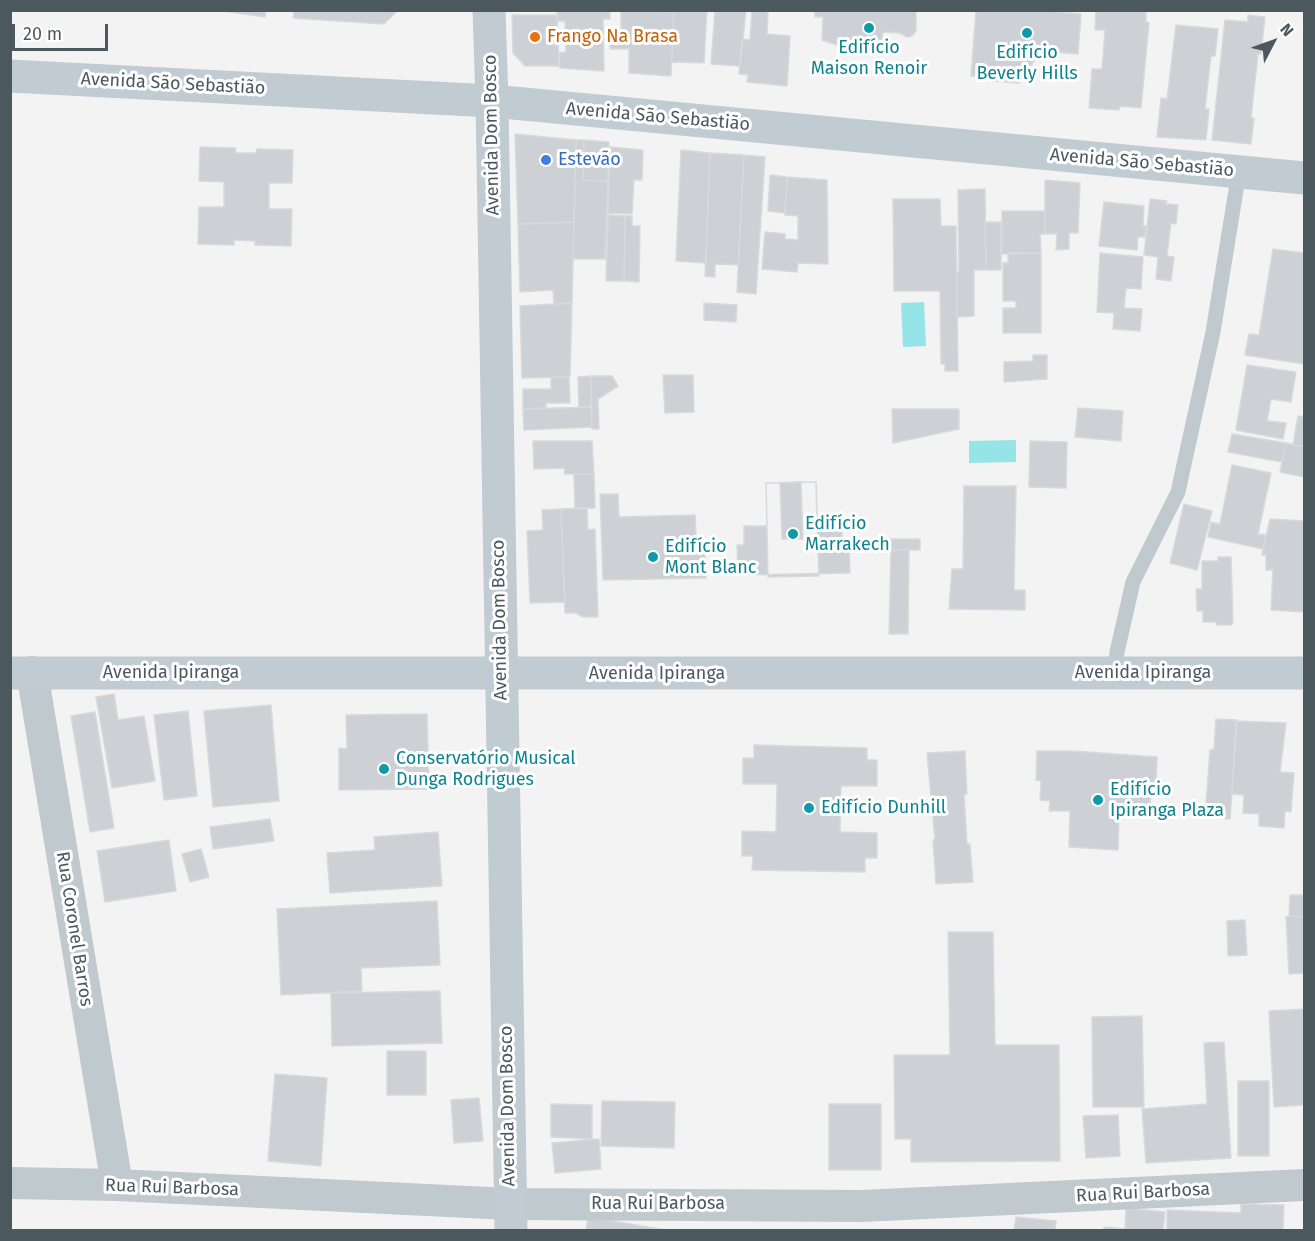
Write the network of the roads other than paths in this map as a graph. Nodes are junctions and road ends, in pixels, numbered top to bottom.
1 (489, 10) edge
2 (10, 76) edge
3 (492, 101) junction
4 (1239, 172) junction
5 (1305, 178) edge
6 (21, 673) edge
7 (1115, 673) junction
8 (1305, 673) edge
9 (501, 674) junction
10 (10, 1183) edge
11 (117, 1185) junction
12 (1305, 1185) edge
13 (510, 1217) edge

1 - 3 street, Avenida Dom Bosco
2 - 3 street, Avenida São Sebastião
3 - 4 street, Avenida São Sebastião
3 - 9 street, Avenida Dom Bosco
4 - 5 street, Avenida São Sebastião
4 - 7 lane
6 - 9 street, Avenida Ipiranga
6 - 11 street, Rua Coronel Barros
7 - 8 street, Avenida Ipiranga
7 - 9 street, Avenida Ipiranga
9 - 13 street, Avenida Dom Bosco
10 - 11 street, Rua Rui Barbosa
11 - 13 street, Rua Rui Barbosa
12 - 13 street, Rua Rui Barbosa

